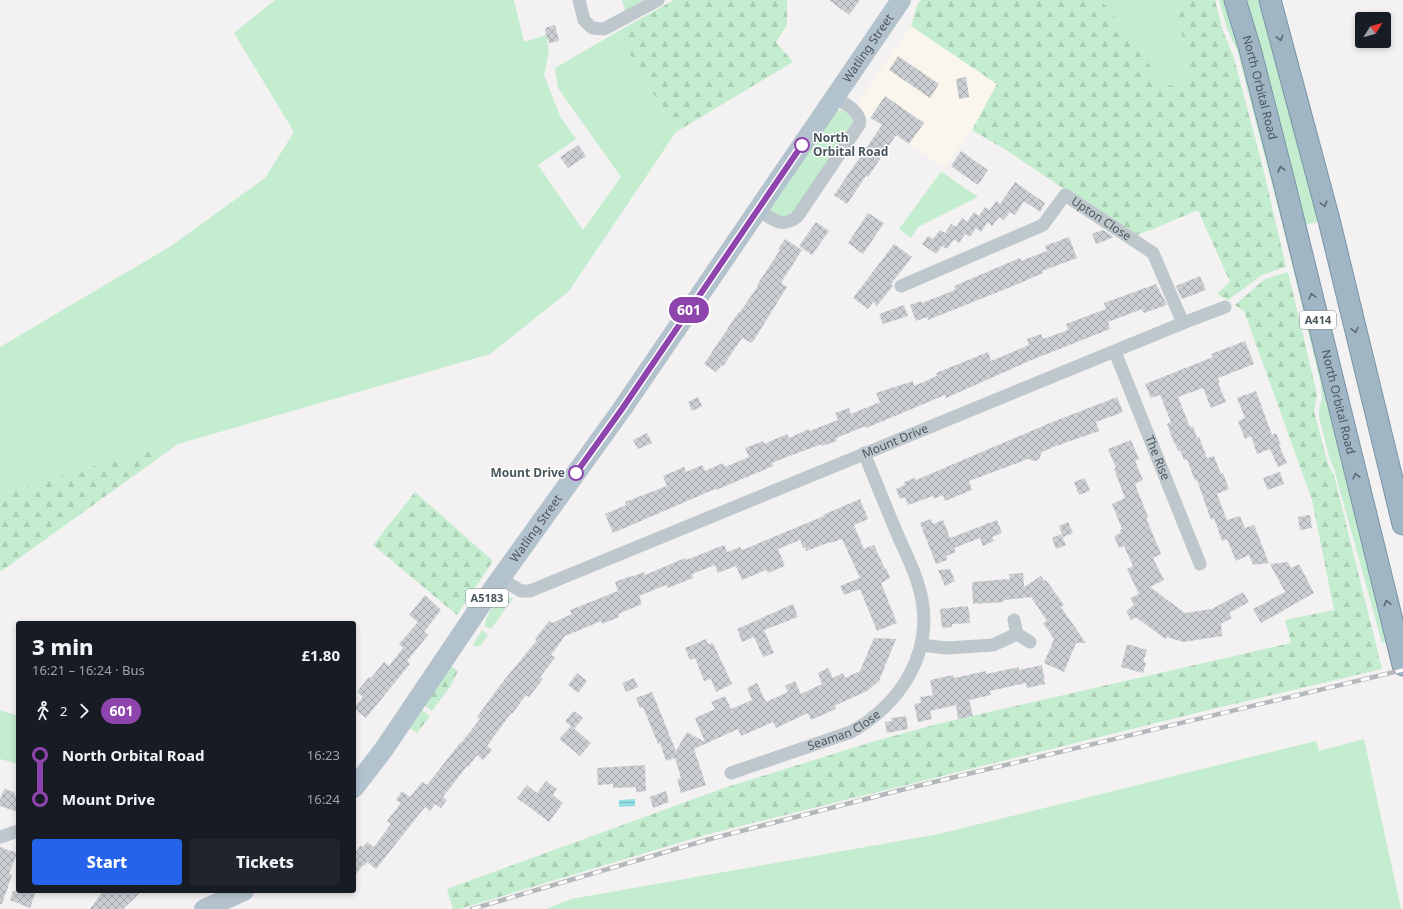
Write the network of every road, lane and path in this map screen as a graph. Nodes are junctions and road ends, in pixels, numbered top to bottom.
1 (579, 0) edge
2 (658, 0) edge
3 (900, 0) edge
4 (1235, 0) edge
5 (1270, 0) edge
6 (835, 97) junction
7 (758, 210) junction
8 (901, 286) dead end
9 (1225, 307) dead end
10 (1183, 323) junction
11 (1115, 352) junction
12 (864, 453) junction
13 (1403, 524) edge
14 (1200, 564) dead end
15 (501, 578) junction
16 (1014, 620) dead end
17 (1017, 634) junction
18 (1030, 642) dead end
19 (921, 645) junction
20 (1403, 665) edge
21 (730, 773) dead end
22 (356, 785) edge
23 (16, 832) edge
24 (0, 837) edge
25 (240, 893) edge
26 (204, 909) edge

1 - 2 street
3 - 6 main road, Watling Street / A5183
20 -> 4 highway, North Orbital Road / A414
5 -> 13 highway, A414
6 - 7 main road, Watling Street / A5183
6 - 7 street
7 - 15 main road, Watling Street / A5183
8 - 10 street, Upton Close
9 - 10 street, Mount Drive
10 - 11 street, Mount Drive
11 - 12 street, Mount Drive
11 - 14 street, The Rise
12 - 15 street, Mount Drive
12 - 19 street, Seaman Close
15 - 22 main road, Watling Street / A5183
16 - 17 street
17 - 18 street
17 - 19 street
19 - 21 street, Seaman Close
23 - 24 street
25 - 26 main road

